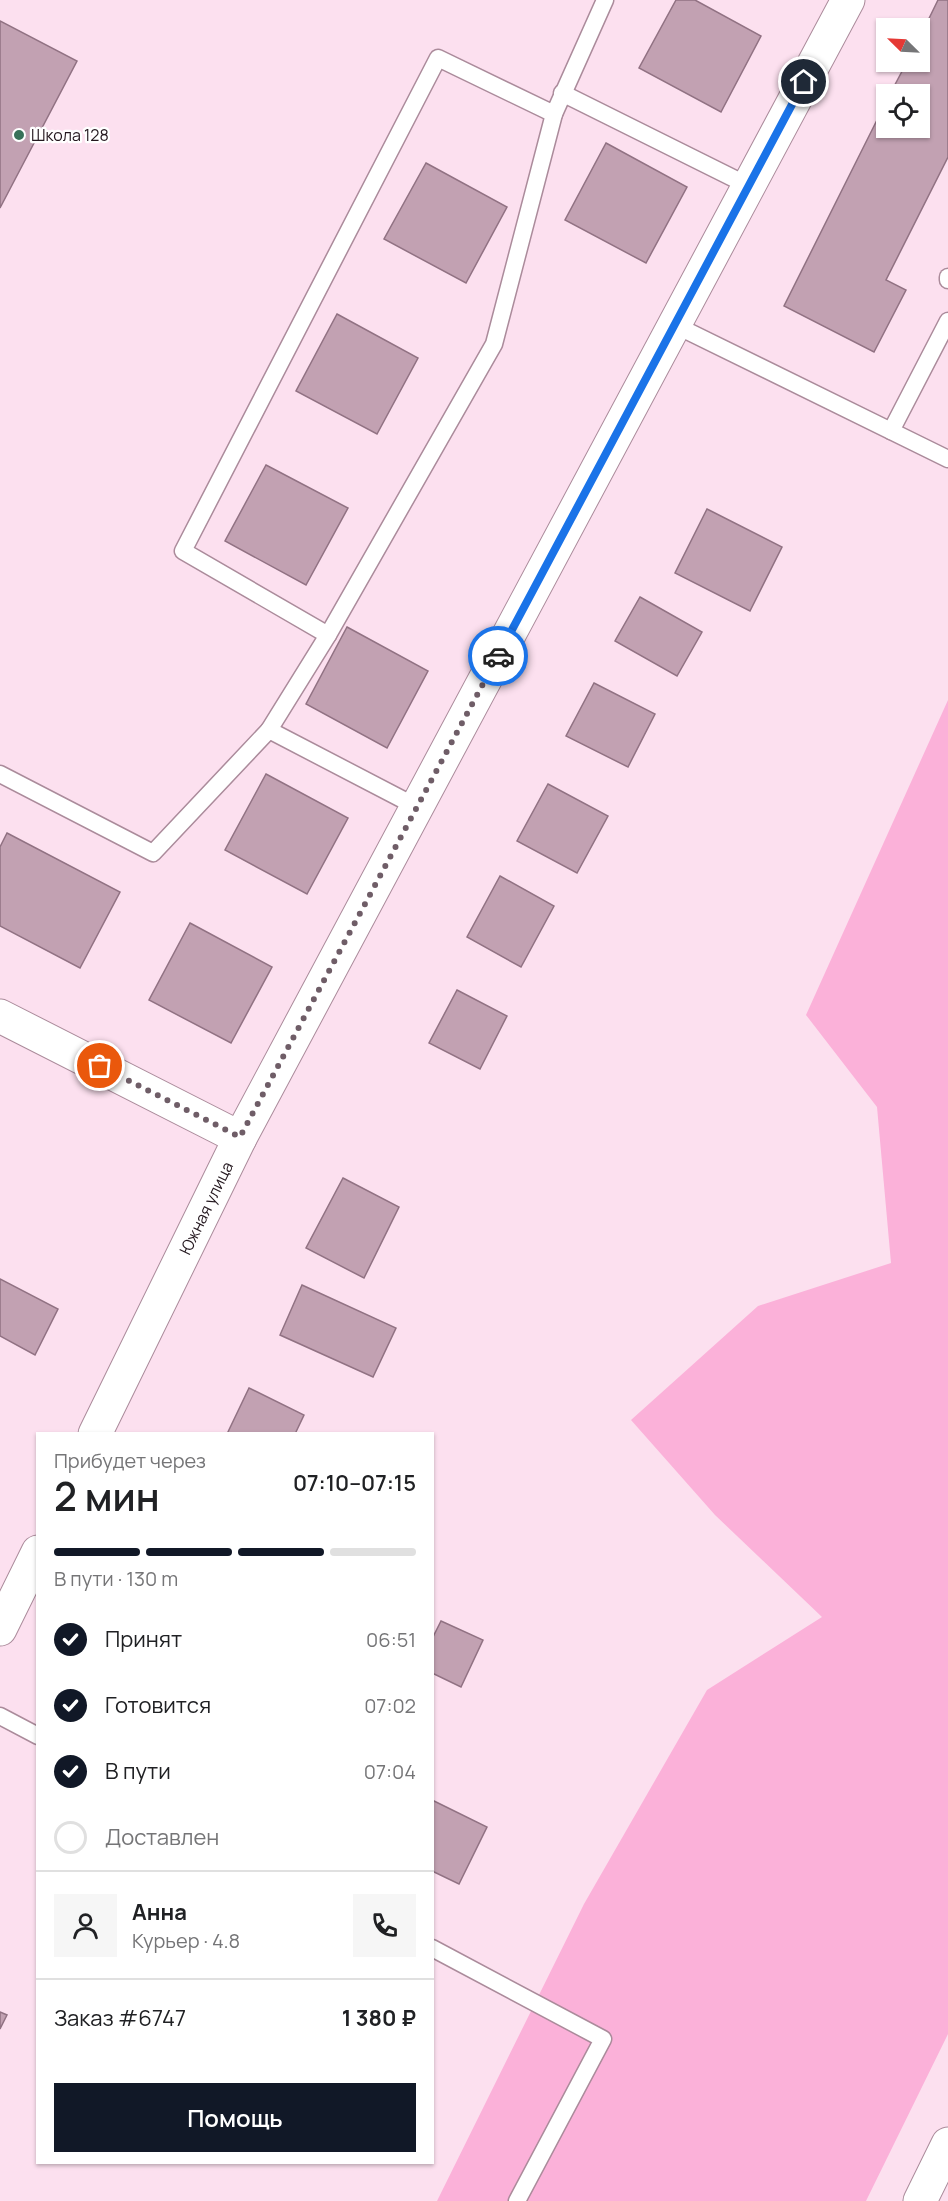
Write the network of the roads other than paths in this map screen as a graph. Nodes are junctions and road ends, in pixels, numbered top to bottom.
1 (605, 0) edge
2 (848, 0) edge
3 (562, 93) junction
4 (554, 114) junction
5 (749, 186) junction
6 (948, 321) edge
7 (675, 325) junction
8 (891, 431) junction
9 (948, 459) edge
10 (328, 635) junction
11 (269, 730) junction
12 (0, 774) edge
13 (417, 807) junction
14 (0, 1016) edge
15 (240, 1137) junction
16 (96, 1432) edge
17 (36, 1556) edge
18 (0, 1629) edge
19 (0, 1716) edge
20 (36, 1735) edge
21 (434, 1949) edge
22 (948, 2144) edge
23 (517, 2201) edge
24 (920, 2201) edge

1 - 3 lane
2 - 5 street, Южная улица
3 - 4 lane
3 - 5 lane
4 - 10 lane
4 - 10 lane
5 - 7 street, Южная улица
6 - 8 lane
7 - 8 lane
7 - 13 street, Южная улица
8 - 9 lane
10 - 11 lane
11 - 12 lane
11 - 13 lane
13 - 15 street, Южная улица
14 - 15 street
15 - 16 street, Южная улица
17 - 18 street
19 - 20 lane
21 - 23 lane
22 - 24 street

